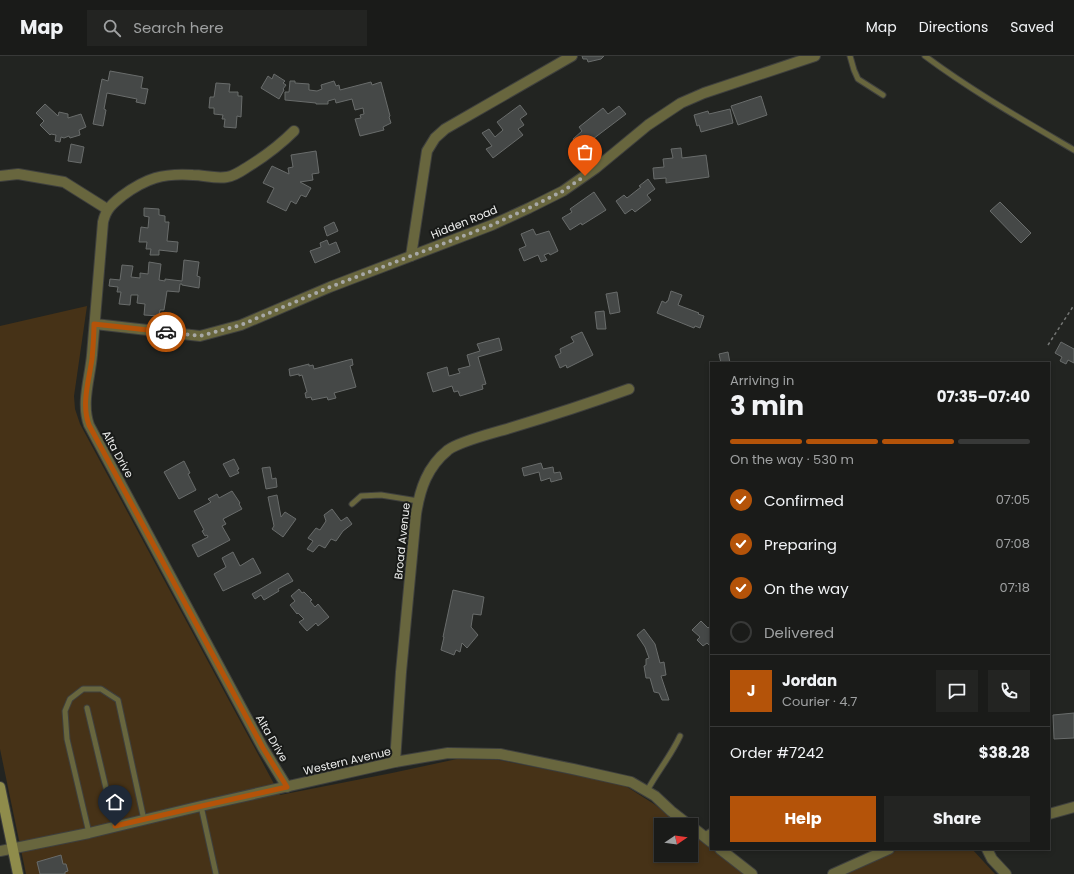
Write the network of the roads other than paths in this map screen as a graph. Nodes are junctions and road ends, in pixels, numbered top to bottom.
1 (572, 56) edge
2 (815, 56) edge
3 (850, 56) edge
4 (925, 56) edge
5 (883, 95) dead end
6 (294, 131) dead end
7 (1074, 150) edge
8 (0, 176) edge
9 (107, 209) junction
10 (411, 256) junction
11 (94, 324) junction
12 (629, 389) dead end
13 (418, 501) junction
14 (352, 504) dead end
15 (87, 708) dead end
16 (680, 736) dead end
17 (395, 762) junction
18 (0, 787) edge
19 (287, 787) junction
20 (647, 791) junction
21 (202, 806) junction
22 (1074, 807) edge
23 (1050, 814) edge
24 (680, 818) edge
25 (144, 820) junction
26 (115, 826) junction
27 (698, 830) edge
28 (89, 832) junction
29 (708, 836) edge
30 (13, 848) junction
31 (0, 850) edge
32 (721, 850) edge
33 (887, 850) edge
34 (988, 850) edge
35 (18, 874) edge
36 (216, 874) edge
37 (752, 874) edge
38 (833, 874) edge
39 (1006, 874) edge

1 - 10 street
2 - 10 street, Hidden Road
3 - 5 lane
4 - 7 lane
6 - 9 street
8 - 9 street
9 - 11 street, Alta Drive
10 - 11 street, Hidden Road
11 - 19 street, Alta Drive
12 - 13 street, Broad Avenue
13 - 14 lane
13 - 17 street, Broad Avenue
15 - 26 lane
16 - 20 lane
17 - 19 street, Western Avenue
17 - 20 street, Western Avenue
18 - 30 street
19 - 21 street, Western Avenue
20 - 24 street, Western Avenue
21 - 25 street, Western Avenue
21 - 36 lane
22 - 23 street
25 - 26 street, Western Avenue
25 - 28 lane
26 - 28 street, Western Avenue
27 - 29 street, Western Avenue
28 - 30 street, Western Avenue
30 - 31 street, Western Avenue
30 - 35 street
32 - 37 street
33 - 38 street
34 - 39 street

